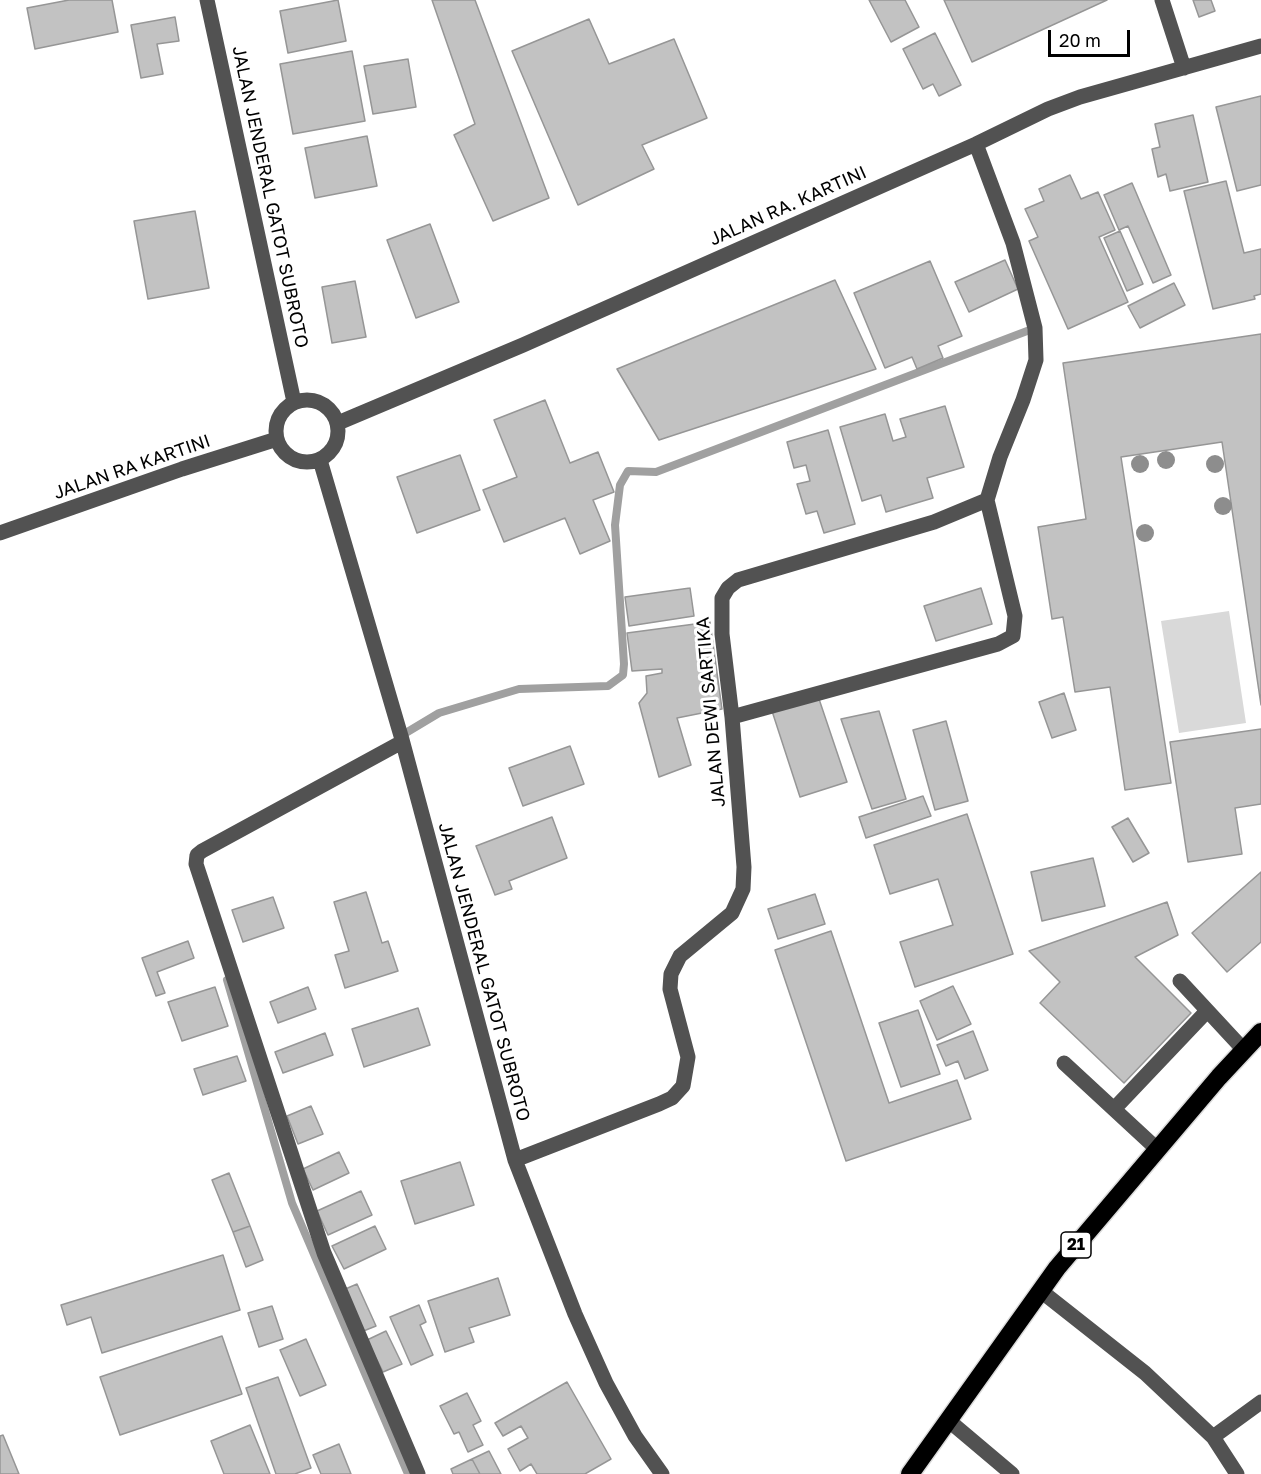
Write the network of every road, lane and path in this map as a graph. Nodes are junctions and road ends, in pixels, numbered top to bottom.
1 (207, 0) edge
2 (1162, 0) edge
3 (1261, 46) edge
4 (1184, 68) junction
5 (976, 144) junction
6 (294, 402) junction
7 (338, 423) junction
8 (277, 439) junction
9 (320, 460) junction
10 (987, 500) junction
11 (0, 533) edge
12 (732, 717) junction
13 (402, 742) junction
14 (1180, 981) dead end
15 (1208, 1011) junction
16 (1261, 1032) edge
17 (1243, 1049) junction
18 (1064, 1063) dead end
19 (1114, 1109) junction
20 (1157, 1149) junction
21 (514, 1160) junction
22 (1041, 1291) junction
23 (1261, 1402) edge
24 (948, 1420) junction
25 (1213, 1437) junction
26 (418, 1474) edge
27 (662, 1474) edge
28 (910, 1474) edge
29 (1012, 1474) edge
30 (1237, 1474) edge

1 - 6 street, JALAN JENDERAL GATOT SUBROTO
2 - 4 street
3 - 4 street, JALAN RA. KARTINI
4 - 5 street, JALAN RA. KARTINI
5 - 7 street, JALAN RA. KARTINI
5 - 10 street
6 - 7 street
6 - 8 street
7 - 9 street
8 - 9 street
8 - 11 street, JALAN RA KARTINI
9 - 13 street, JALAN JENDERAL GATOT SUBROTO
10 - 12 street, JALAN DEWI SARTIKA
10 - 12 street
12 - 21 street, JALAN DEWI SARTIKA
13 - 21 street, JALAN JENDERAL GATOT SUBROTO
13 - 26 street
14 - 15 street
15 - 17 street
15 - 19 street
16 - 17 highway, 21
17 - 20 highway, 21
18 - 19 street
19 - 20 street
20 - 22 highway, 21
21 - 27 street, JALAN JENDERAL GATOT SUBROTO
22 - 24 highway, 21
22 - 25 street
23 - 25 street
24 - 28 highway, 21
24 - 29 street
25 - 30 street

